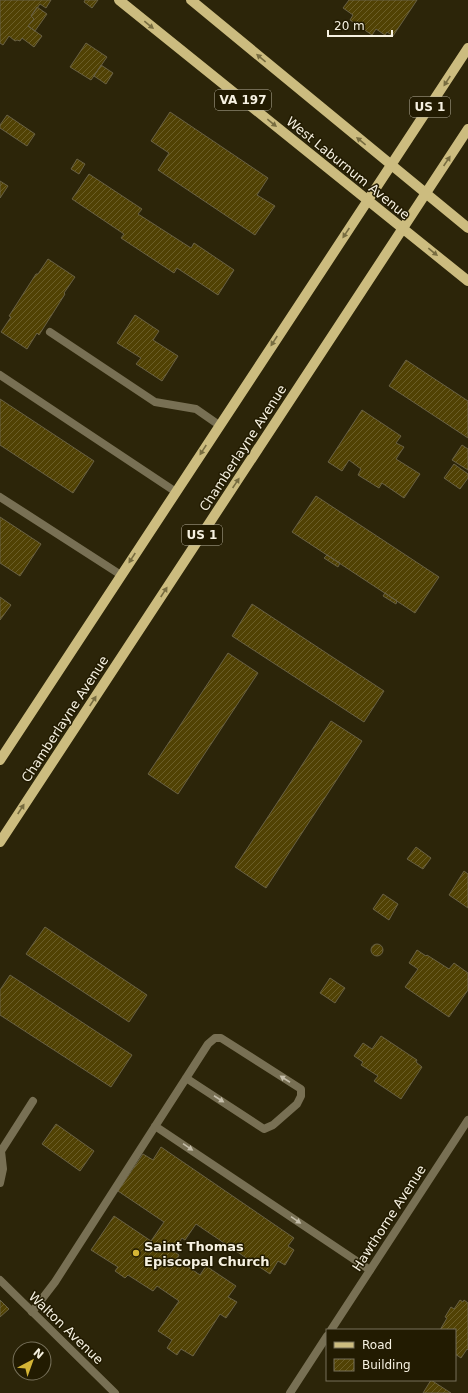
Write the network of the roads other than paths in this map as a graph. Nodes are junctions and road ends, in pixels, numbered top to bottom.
1 (118, 0) edge
2 (191, 0) edge
3 (468, 48) edge
4 (468, 129) edge
5 (391, 165) junction
6 (425, 193) junction
7 (368, 200) junction
8 (402, 228) junction
9 (468, 228) edge
10 (468, 281) edge
11 (50, 332) dead end
12 (0, 375) edge
13 (220, 425) junction
14 (176, 492) junction
15 (0, 497) edge
16 (121, 575) junction
17 (0, 760) edge
18 (0, 842) edge
19 (186, 1078) junction
20 (33, 1101) dead end
21 (468, 1120) edge
22 (156, 1126) junction
23 (0, 1183) edge
24 (370, 1270) junction
25 (0, 1280) edge
26 (32, 1312) junction
27 (332, 1329) edge
28 (326, 1338) edge
29 (115, 1393) edge
30 (290, 1393) edge

1 -> 7 main road, West Laburnum Avenue / VA 197
5 -> 2 main road, VA 197
3 -> 5 main road, US 1
6 -> 4 main road, Chamberlayne Avenue / US 1
5 - 6 main road, VA 197
5 - 7 main road, US 1
6 - 8 main road, Chamberlayne Avenue / US 1
6 - 9 main road
7 - 8 main road, West Laburnum Avenue / VA 197
7 -> 13 main road, US 1
8 -> 10 main road, West Laburnum Avenue
18 -> 8 main road, Chamberlayne Avenue / US 1
11 - 13 street
12 - 14 street
13 -> 14 main road, US 1
14 -> 16 main road, US 1
15 - 16 street
16 - 17 main road, US 1
19 -> 19 street
19 - 22 street
20 - 23 street
21 - 24 street, Hawthorne Avenue
22 -> 24 street
22 - 26 street
24 - 27 street, Hawthorne Avenue
25 - 26 street, Walton Avenue
26 - 29 street, Walton Avenue
28 - 30 street

